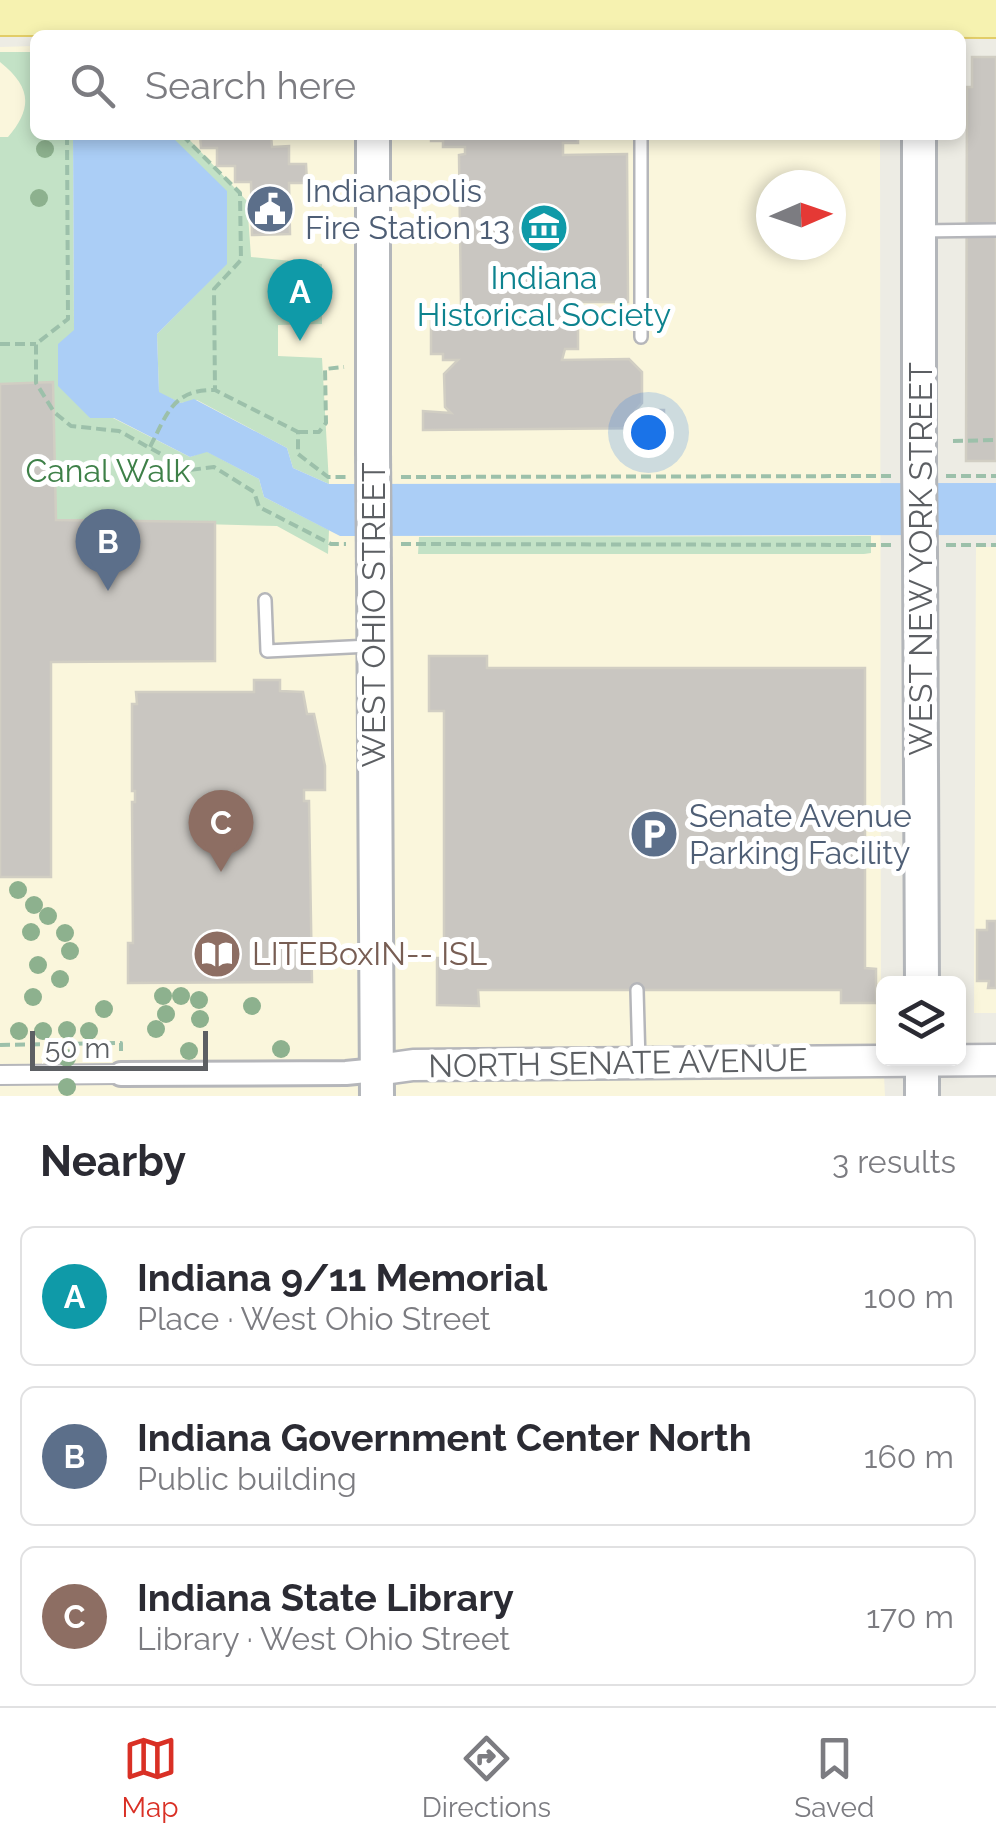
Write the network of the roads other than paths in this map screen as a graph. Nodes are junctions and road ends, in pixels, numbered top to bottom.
1 (0, 16) edge
2 (373, 16) edge
3 (920, 18) edge
4 (996, 18) edge
5 (641, 27) edge
6 (46, 29) edge
7 (373, 140) edge
8 (641, 140) edge
9 (920, 140) edge
10 (996, 230) edge
11 (919, 231) junction
12 (641, 337) dead end
13 (266, 600) dead end
14 (374, 646) junction
15 (922, 976) edge
16 (637, 990) dead end
17 (876, 1059) edge
18 (966, 1060) edge
19 (996, 1060) edge
20 (639, 1062) junction
21 (922, 1066) edge
22 (122, 1074) joint
23 (0, 1075) edge
24 (377, 1083) edge
25 (922, 1096) edge

1 - 6 main road
2 - 5 main road
2 - 6 main road, bridge
3 - 4 main road
3 - 5 main road
7 - 14 main road, WEST OHIO STREET, bridge
8 - 12 lane
9 - 11 main road, WEST NEW YORK STREET
10 - 11 lane
11 - 15 main road, WEST NEW YORK STREET, bridge
13 - 14 lane
14 - 24 main road, WEST OHIO STREET
16 - 20 lane
17 - 20 street, NORTH SENATE AVENUE
18 - 19 street, NORTH SENATE AVENUE
20 - 24 street, NORTH SENATE AVENUE
21 - 25 main road
22 - 23 street
22 - 24 street, NORTH SENATE AVENUE

